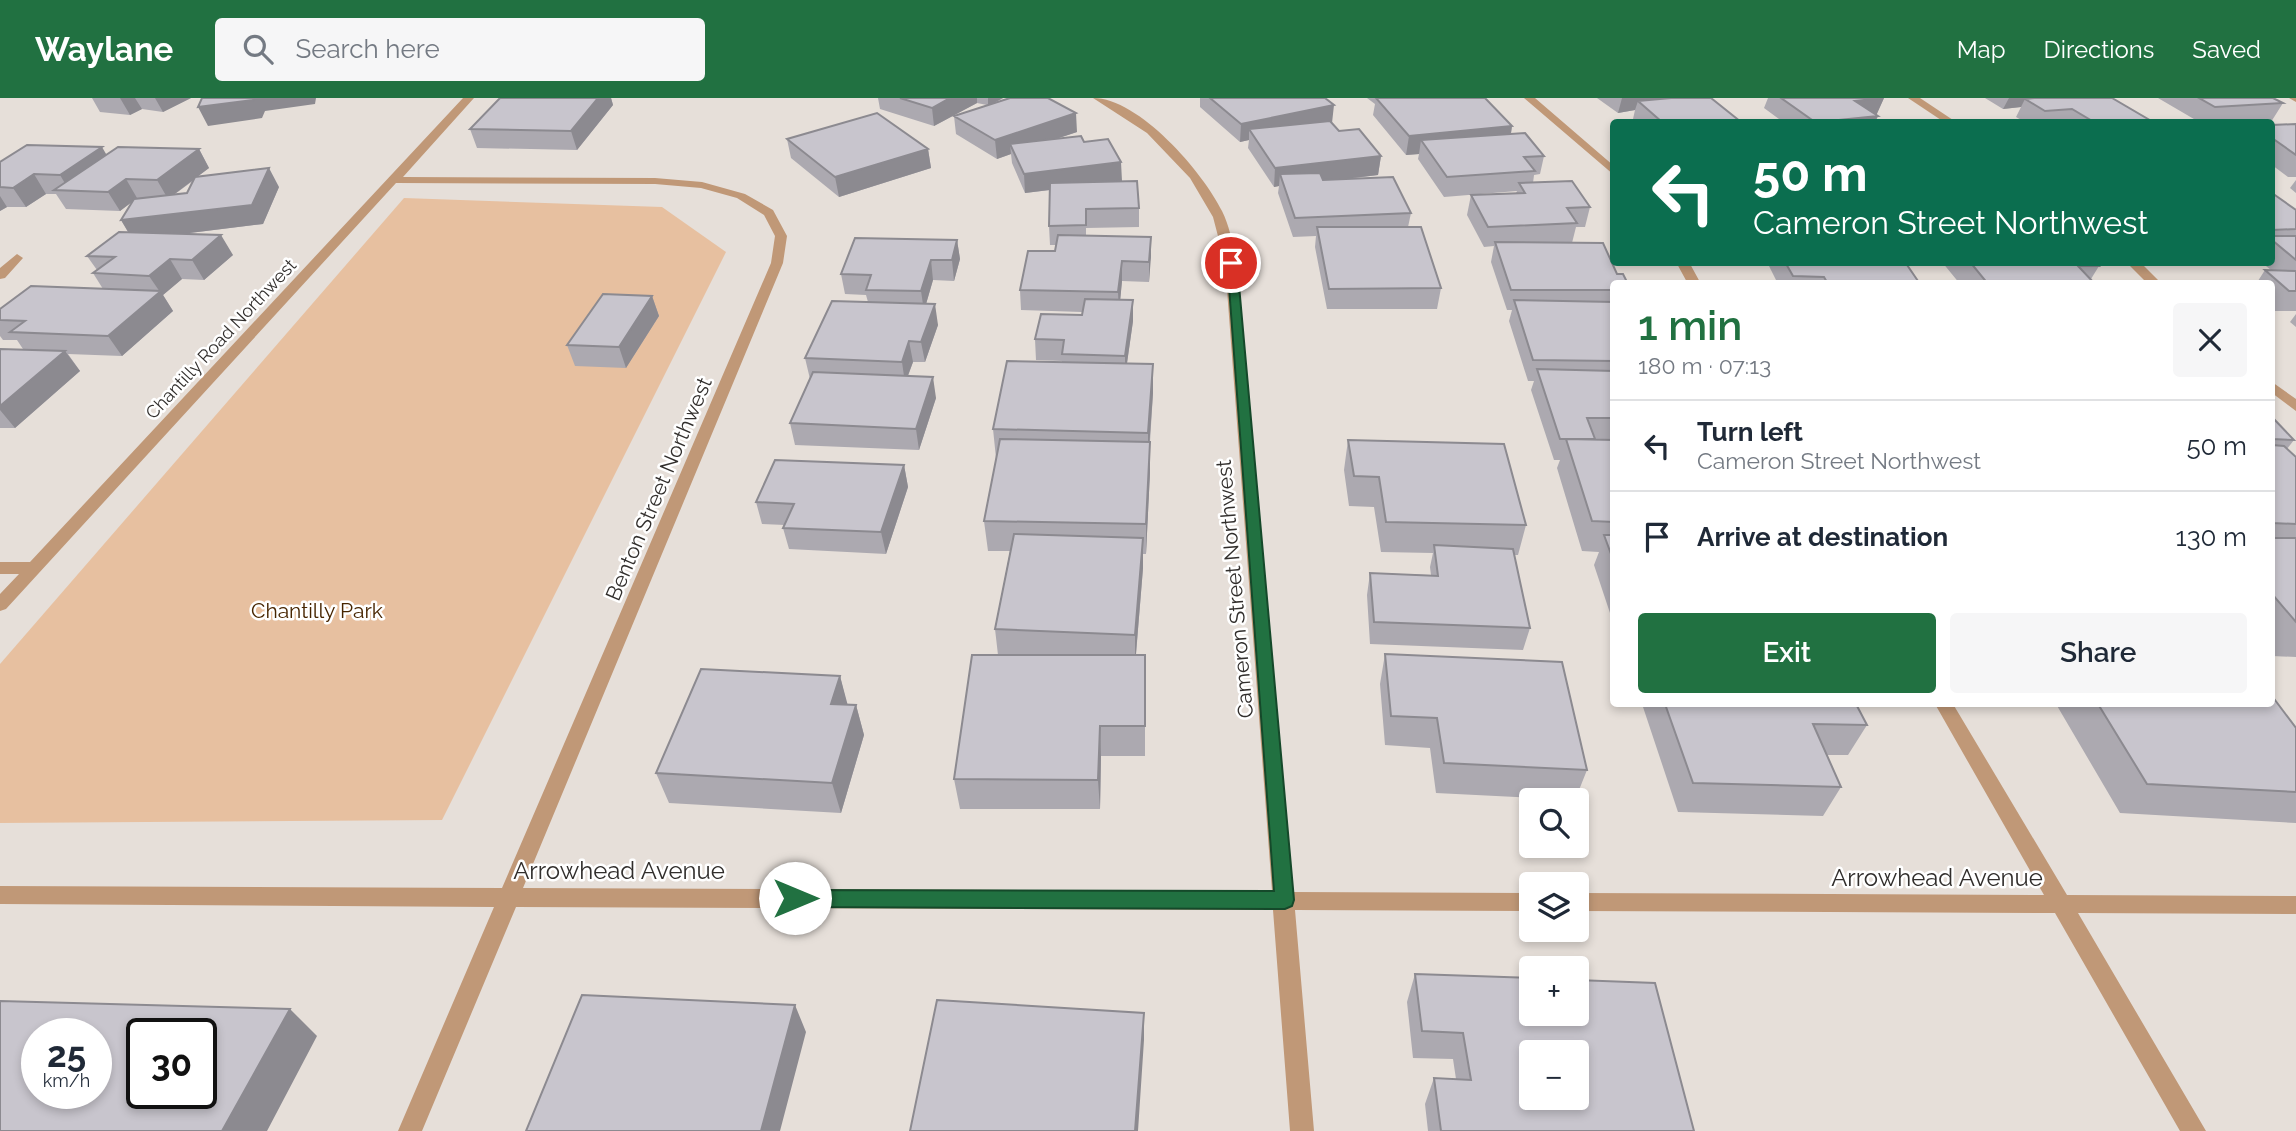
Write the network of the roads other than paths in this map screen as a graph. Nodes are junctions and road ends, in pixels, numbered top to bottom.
1 (469, 98) edge
2 (1098, 98) edge
3 (1530, 98) edge
4 (1913, 98) edge
5 (1946, 119) edge
6 (1610, 168) edge
7 (395, 180) junction
8 (0, 257) edge
9 (2136, 266) edge
10 (0, 275) edge
11 (2152, 280) edge
12 (2275, 389) edge
13 (2296, 407) edge
14 (0, 568) edge
15 (34, 568) junction
16 (0, 605) edge
17 (1946, 707) edge
18 (0, 895) edge
19 (510, 896) junction
20 (1285, 900) junction
21 (1519, 902) edge
22 (1589, 902) edge
23 (2063, 905) junction
24 (2296, 905) edge
25 (410, 1131) edge
26 (1302, 1131) edge
27 (2194, 1131) edge

1 - 7 street, Chantilly Road Northwest
2 - 20 street, Cameron Street Northwest
3 - 6 street
4 - 5 street
7 - 15 street, Chantilly Road Northwest
7 - 19 street, Benton Street Northwest
8 - 10 street
9 - 11 street
12 - 13 street
14 - 15 street
15 - 16 street, Chantilly Road Northwest
17 - 23 street
18 - 19 street, Arrowhead Avenue
19 - 20 street, Arrowhead Avenue
19 - 25 street, Benton Street Northwest
20 - 21 street, Arrowhead Avenue
20 - 26 street, Cameron Street Northwest
22 - 23 street, Arrowhead Avenue
23 - 24 street, Arrowhead Avenue
23 - 27 street

